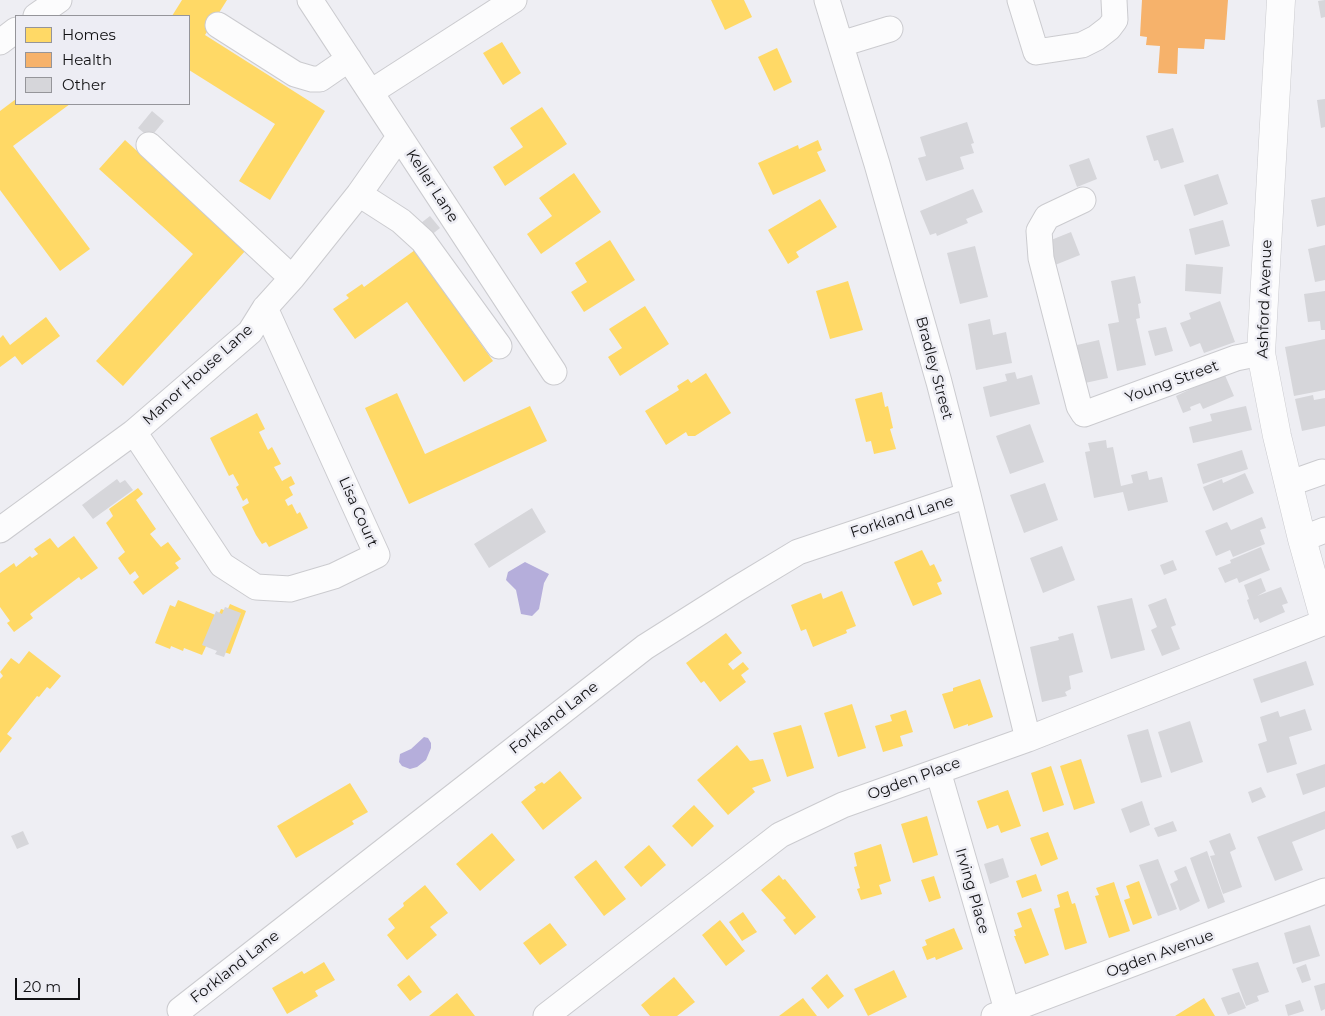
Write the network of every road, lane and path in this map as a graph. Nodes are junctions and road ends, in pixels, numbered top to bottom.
1 (59, 0) edge
2 (310, 0) edge
3 (514, 0) edge
4 (827, 0) edge
5 (1020, 0) edge
6 (1114, 0) edge
7 (1281, 0) edge
8 (37, 15) edge
9 (218, 25) dead end
10 (890, 29) dead end
11 (15, 31) edge
12 (0, 42) edge
13 (841, 44) junction
14 (349, 59) junction
15 (371, 92) junction
16 (399, 137) junction
17 (149, 146) dead end
18 (359, 194) junction
19 (1083, 200) dead end
20 (292, 278) junction
21 (265, 308) junction
22 (499, 346) dead end
23 (1261, 353) junction
24 (554, 372) dead end
25 (134, 432) junction
26 (1322, 472) dead end
27 (1288, 484) junction
28 (968, 495) junction
29 (0, 530) edge
30 (1313, 535) edge
31 (1325, 621) edge
32 (1028, 739) junction
33 (938, 771) junction
34 (1325, 891) edge
35 (180, 1010) dead end
36 (1000, 1013) edge
37 (546, 1016) edge

1 - 8 street
2 - 14 street, Keller Lane
3 - 15 street
4 - 13 street, Bradley Street
5 - 6 street
7 - 23 main road, Ashford Avenue
9 - 14 street
10 - 13 street
11 - 12 street
13 - 28 street, Bradley Street
14 - 15 street, Keller Lane
15 - 16 street, Keller Lane
16 - 18 street, Manor House Lane
16 - 24 street, Keller Lane
17 - 20 street
18 - 20 street, Manor House Lane
18 - 22 street
19 - 23 street, Young Street
20 - 21 street, Manor House Lane
21 - 25 street, Manor House Lane
21 - 25 street, Lisa Court
23 - 27 main road, Ashford Avenue
25 - 29 street, Manor House Lane
26 - 27 street
27 - 30 main road, Ashford Avenue
28 - 32 street, Bradley Street
28 - 35 street, Forkland Lane
30 - 31 main road, Ashford Avenue
31 - 32 street, Ogden Place
32 - 33 street, Ogden Place
33 - 36 street, Irving Place
33 - 37 street, Ogden Place
34 - 36 street, Ogden Avenue

